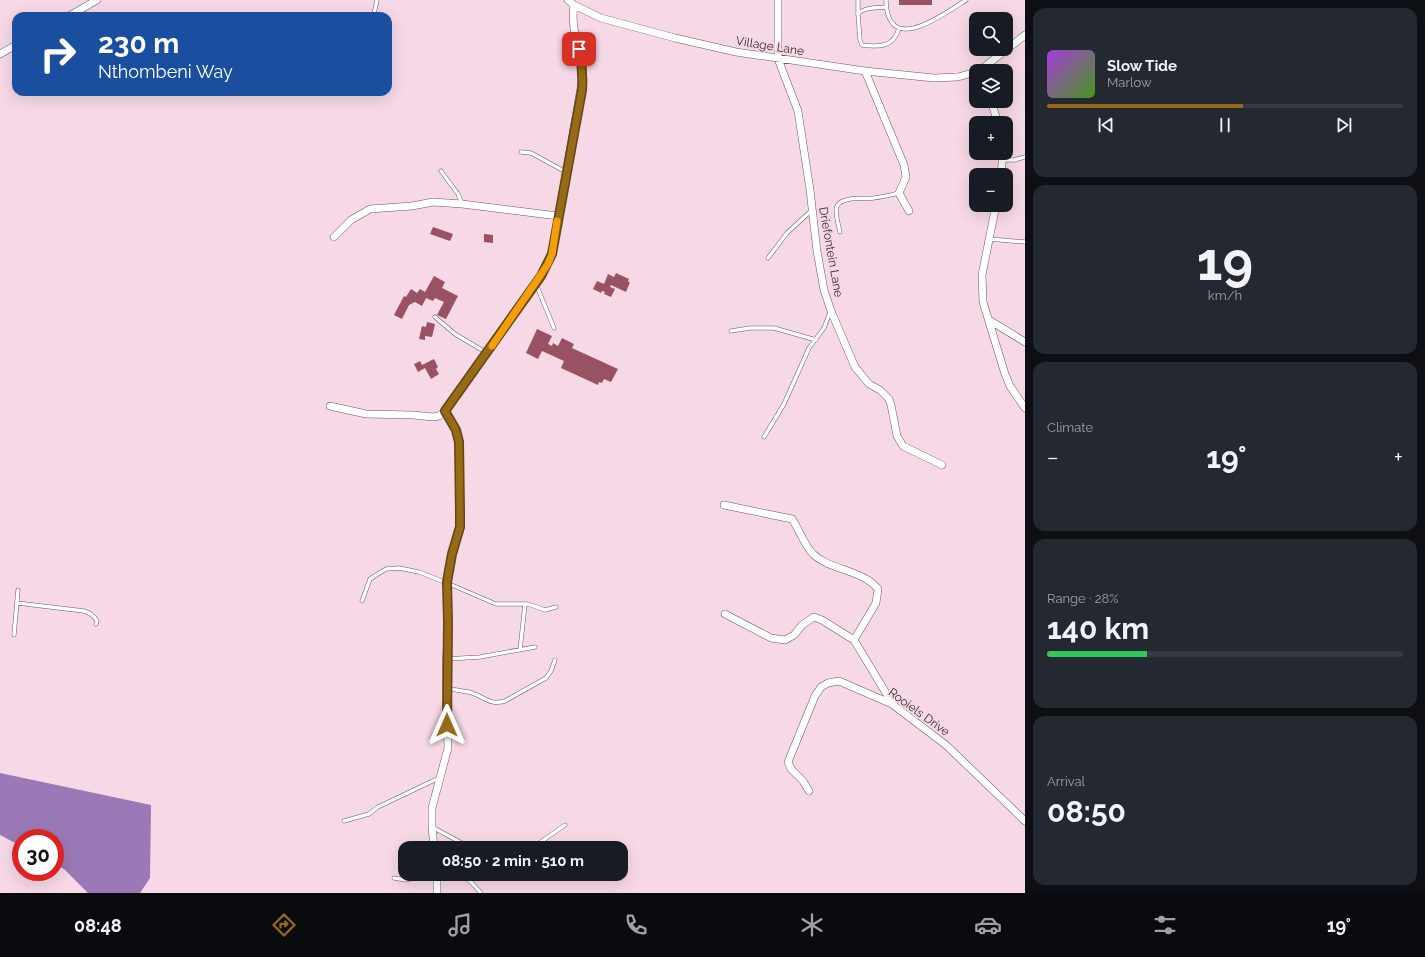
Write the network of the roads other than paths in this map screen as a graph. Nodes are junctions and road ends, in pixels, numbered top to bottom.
1 (97, 0) edge
2 (377, 0) edge
3 (568, 0) edge
4 (778, 0) edge
5 (858, 0) edge
6 (886, 0) edge
7 (966, 0) edge
8 (574, 6) junction
9 (886, 7) junction
10 (76, 12) edge
11 (374, 12) edge
12 (858, 14) junction
13 (899, 28) junction
14 (1025, 35) edge
15 (12, 47) edge
16 (0, 54) edge
17 (778, 59) junction
18 (989, 64) edge
19 (866, 71) junction
20 (969, 75) edge
21 (521, 152) dead end
22 (1025, 157) edge
23 (1013, 160) edge
24 (441, 171) dead end
25 (566, 172) junction
26 (899, 193) junction
27 (462, 204) junction
28 (812, 209) junction
29 (909, 211) dead end
30 (995, 212) edge
31 (558, 216) junction
32 (840, 232) dead end
33 (334, 237) dead end
34 (989, 239) junction
35 (1025, 242) edge
36 (768, 258) dead end
37 (536, 283) junction
38 (831, 312) junction
39 (435, 317) dead end
40 (989, 320) junction
41 (554, 328) dead end
42 (731, 331) dead end
43 (816, 340) junction
44 (1025, 342) edge
45 (487, 352) junction
46 (330, 406) dead end
47 (1025, 408) edge
48 (445, 411) junction
49 (764, 437) dead end
50 (942, 465) dead end
51 (724, 505) dead end
52 (447, 582) junction
53 (18, 590) dead end
54 (362, 601) dead end
55 (17, 603) junction
56 (525, 604) junction
57 (556, 607) dead end
58 (725, 614) dead end
59 (96, 624) dead end
60 (14, 635) dead end
61 (854, 640) junction
62 (535, 647) dead end
63 (520, 650) junction
64 (447, 659) junction
65 (555, 660) dead end
66 (447, 688) junction
67 (892, 704) junction
68 (440, 778) junction
69 (809, 791) dead end
70 (344, 820) dead end
71 (1025, 821) edge
72 (565, 825) dead end
73 (432, 826) junction
74 (433, 841) edge
75 (459, 841) edge
76 (542, 841) edge
77 (394, 878) dead end
78 (398, 879) edge
79 (437, 881) edge
80 (470, 881) edge
81 (437, 893) edge
82 (481, 893) edge

1 - 10 street
2 - 11 lane
3 - 8 street, Village Lane
4 - 17 street, Driefontein Lane
5 - 12 lane
6 - 9 lane
7 - 13 lane
8 - 17 street, Village Lane
8 - 25 street
9 - 12 lane
9 - 13 lane
12 - 13 lane
14 - 18 street
15 - 16 street
17 - 19 street, Village Lane
17 - 28 street, Driefontein Lane
19 - 20 street, Village Lane
19 - 26 street
21 - 25 lane
22 - 23 lane
24 - 27 lane
25 - 31 street
26 - 29 street
26 - 32 lane
27 - 31 street
27 - 33 street
28 - 36 lane
28 - 38 street, Driefontein Lane
30 - 34 street
31 - 37 street
34 - 35 lane
34 - 40 street
37 - 41 lane
37 - 45 street
38 - 43 lane
38 - 50 street, Driefontein Lane
39 - 45 lane
40 - 44 street
40 - 47 street
42 - 43 lane
43 - 49 lane
45 - 48 street
46 - 48 street
48 - 52 street
51 - 61 street
52 - 54 lane
52 - 56 lane
52 - 64 street
53 - 55 lane
55 - 59 lane
55 - 60 lane
56 - 57 lane
56 - 63 lane
58 - 61 street
61 - 67 street
62 - 63 lane
63 - 64 lane
64 - 66 street
65 - 66 lane
66 - 68 street
67 - 69 street, Rooiels Drive
67 - 71 street, Rooiels Drive
68 - 70 lane
68 - 73 street
72 - 76 lane
73 - 74 street
73 - 75 lane
77 - 78 lane
79 - 81 street
80 - 82 lane

